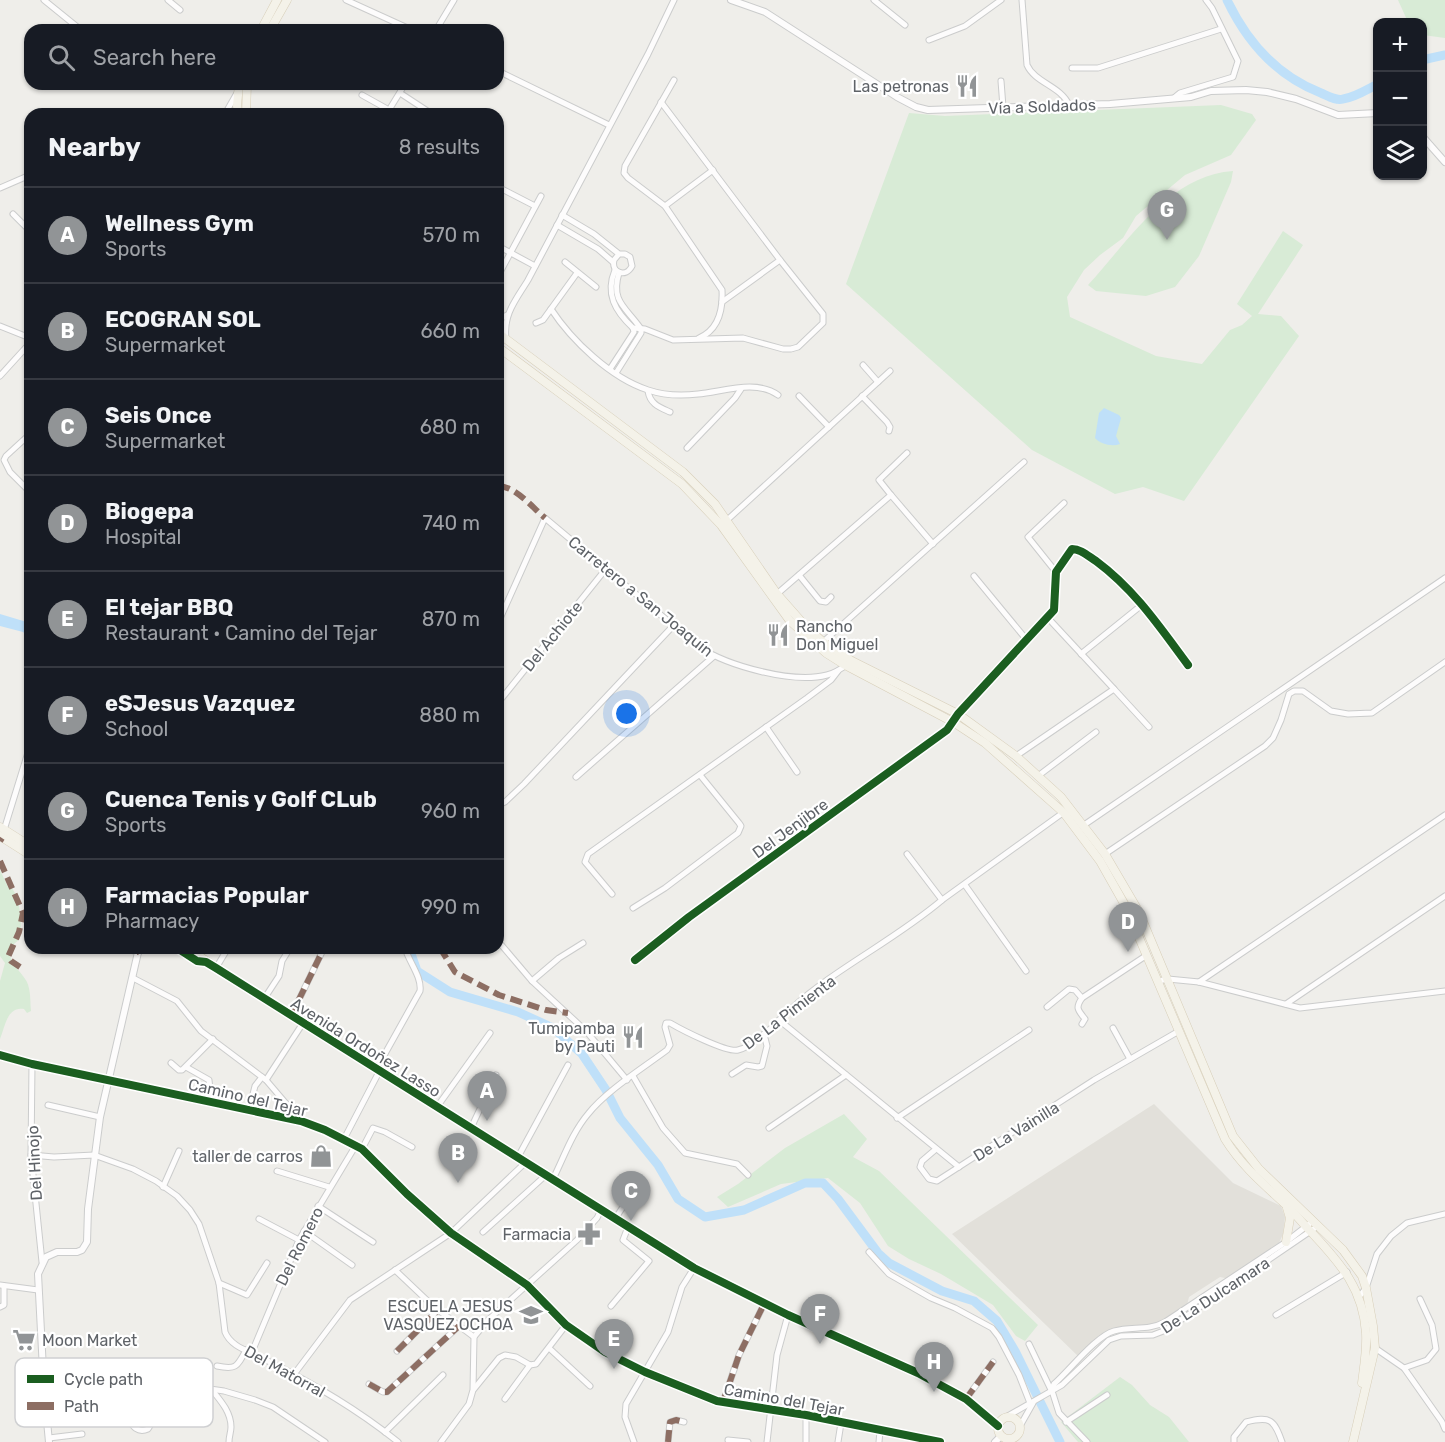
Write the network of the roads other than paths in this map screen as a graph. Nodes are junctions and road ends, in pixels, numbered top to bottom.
1 (44, 0) edge
2 (168, 0) edge
3 (277, 0) edge
4 (287, 0) edge
5 (346, 0) edge
6 (454, 0) edge
7 (674, 0) edge
8 (731, 0) edge
9 (874, 0) edge
10 (1001, 0) edge
11 (1022, 0) edge
12 (1206, 0) edge
13 (180, 10) dead end
14 (74, 24) edge
15 (264, 24) edge
16 (273, 24) edge
17 (399, 24) edge
18 (440, 24) edge
19 (905, 25) dead end
20 (1221, 29) junction
21 (928, 40) dead end
22 (1072, 68) dead end
23 (504, 74) edge
24 (674, 80) dead end
25 (1001, 81) dead end
26 (237, 90) edge
27 (238, 90) edge
28 (247, 90) edge
29 (402, 90) edge
30 (400, 93) junction
31 (362, 95) dead end
32 (1173, 98) junction
33 (661, 102) junction
34 (1068, 105) junction
35 (1003, 107) junction
36 (228, 108) edge
37 (238, 108) edge
38 (246, 108) edge
39 (382, 108) edge
40 (391, 108) edge
41 (423, 108) edge
42 (1373, 113) edge
43 (609, 125) junction
44 (1427, 142) edge
45 (1445, 162) edge
46 (713, 170) junction
47 (24, 178) edge
48 (0, 188) edge
49 (504, 190) edge
50 (541, 196) dead end
51 (535, 206) junction
52 (665, 206) junction
53 (13, 214) dead end
54 (562, 215) junction
55 (24, 225) edge
56 (557, 225) junction
57 (504, 249) edge
58 (510, 252) junction
59 (620, 254) junction
60 (780, 260) junction
61 (565, 262) dead end
62 (613, 262) junction
63 (504, 264) edge
64 (536, 266) junction
65 (617, 271) junction
66 (577, 273) junction
67 (596, 287) dead end
68 (722, 302) junction
69 (552, 309) junction
70 (507, 315) junction
71 (504, 317) edge
72 (536, 323) dead end
73 (0, 326) edge
74 (633, 328) junction
75 (641, 329) junction
76 (24, 335) edge
77 (506, 339) joint
78 (694, 340) junction
79 (24, 350) edge
80 (504, 351) edge
81 (862, 365) dead end
82 (610, 369) junction
83 (890, 371) dead end
84 (616, 373) junction
85 (0, 376) edge
86 (878, 382) junction
87 (741, 389) junction
88 (648, 391) junction
89 (778, 395) dead end
90 (799, 396) dead end
91 (862, 396) junction
92 (670, 412) dead end
93 (829, 427) junction
94 (889, 431) dead end
95 (24, 440) edge
96 (687, 448) dead end
97 (907, 453) dead end
98 (1024, 462) dead end
99 (24, 486) edge
100 (891, 495) junction
101 (1065, 503) dead end
102 (724, 523) junction
103 (933, 544) junction
104 (605, 570) junction
105 (1056, 572) junction
106 (799, 575) junction
107 (975, 576) dead end
108 (1445, 578) edge
109 (777, 594) junction
110 (831, 597) dead end
111 (1143, 604) junction
112 (504, 610) edge
113 (1048, 618) junction
114 (673, 626) junction
115 (1026, 639) junction
116 (823, 642) junction
117 (1081, 654) junction
118 (714, 656) junction
119 (1445, 662) edge
120 (848, 663) junction
121 (1188, 665) dead end
122 (838, 671) junction
123 (1114, 688) junction
124 (504, 696) edge
125 (955, 718) junction
126 (766, 727) junction
127 (1149, 727) dead end
128 (1096, 732) dead end
129 (1016, 756) junction
130 (24, 765) edge
131 (797, 772) dead end
132 (700, 775) junction
133 (1038, 776) junction
134 (576, 777) dead end
135 (504, 802) edge
136 (1067, 810) junction
137 (1445, 815) edge
138 (1084, 825) junction
139 (2, 831) edge
140 (24, 843) edge
141 (24, 850) edge
142 (1105, 854) junction
143 (907, 855) dead end
144 (964, 885) junction
145 (612, 894) dead end
146 (1445, 896) edge
147 (942, 900) junction
148 (633, 908) dead end
149 (583, 943) dead end
150 (504, 947) edge
151 (138, 954) edge
152 (194, 954) edge
153 (224, 954) edge
154 (286, 954) edge
155 (321, 954) edge
156 (408, 954) edge
157 (1147, 955) junction
158 (635, 960) dead end
159 (216, 968) junction
160 (1026, 971) dead end
161 (133, 978) junction
162 (1168, 979) junction
163 (532, 981) junction
164 (1158, 981) junction
165 (1199, 982) junction
166 (1445, 991) edge
167 (1082, 998) junction
168 (264, 999) junction
169 (1286, 1004) junction
170 (1047, 1006) dead end
171 (291, 1016) junction
172 (779, 1020) junction
173 (303, 1023) junction
174 (1082, 1024) dead end
175 (1113, 1028) dead end
176 (1029, 1030) dead end
177 (1179, 1031) junction
178 (490, 1033) dead end
179 (764, 1034) junction
180 (213, 1039) junction
181 (0, 1055) edge
182 (1130, 1059) junction
183 (32, 1064) junction
184 (171, 1064) dead end
185 (568, 1065) dead end
186 (186, 1067) junction
187 (378, 1069) junction
188 (732, 1074) dead end
189 (496, 1076) dead end
190 (633, 1076) junction
191 (846, 1076) junction
192 (264, 1078) junction
193 (108, 1080) junction
194 (627, 1080) junction
195 (210, 1089) dead end
196 (48, 1105) dead end
197 (437, 1107) junction
198 (249, 1110) junction
199 (100, 1117) junction
200 (897, 1118) junction
201 (301, 1121) junction
202 (471, 1128) junction
203 (769, 1128) dead end
204 (344, 1139) junction
205 (359, 1147) junction
206 (412, 1147) dead end
207 (936, 1149) junction
208 (179, 1151) dead end
209 (31, 1155) junction
210 (94, 1155) junction
211 (522, 1160) junction
212 (959, 1167) junction
213 (277, 1172) dead end
214 (748, 1175) dead end
215 (550, 1177) junction
216 (638, 1184) dead end
217 (163, 1186) junction
218 (329, 1187) junction
219 (1285, 1204) junction
220 (318, 1206) junction
221 (601, 1210) junction
222 (1445, 1214) edge
223 (615, 1219) junction
224 (259, 1220) dead end
225 (1312, 1226) junction
226 (628, 1227) junction
227 (304, 1231) junction
228 (483, 1232) dead end
229 (451, 1233) junction
230 (299, 1240) junction
231 (373, 1242) dead end
232 (1286, 1242) junction
233 (869, 1251) dead end
234 (42, 1262) junction
235 (267, 1263) dead end
236 (352, 1265) dead end
237 (694, 1268) junction
238 (252, 1270) dead end
239 (395, 1270) junction
240 (1347, 1272) junction
241 (260, 1274) junction
242 (219, 1283) junction
243 (2, 1285) edge
244 (527, 1285) junction
245 (1366, 1288) junction
246 (38, 1290) junction
247 (1359, 1297) junction
248 (1420, 1299) dead end
249 (764, 1304) junction
250 (611, 1306) dead end
251 (0, 1307) edge
252 (438, 1310) junction
253 (788, 1315) junction
254 (1276, 1315) dead end
255 (566, 1325) junction
256 (459, 1326) junction
257 (474, 1337) junction
258 (1029, 1344) dead end
259 (549, 1348) junction
260 (1375, 1348) junction
261 (249, 1351) junction
262 (397, 1351) dead end
263 (42, 1358) edge
264 (993, 1362) dead end
265 (530, 1365) junction
266 (217, 1366) dead end
267 (1404, 1368) junction
268 (645, 1372) junction
269 (295, 1373) junction
270 (443, 1375) dead end
271 (369, 1384) dead end
272 (590, 1386) dead end
273 (213, 1390) edge
274 (472, 1390) junction
275 (213, 1391) edge
276 (1050, 1391) junction
277 (1107, 1395) dead end
278 (966, 1399) junction
279 (505, 1400) dead end
280 (723, 1402) junction
281 (1033, 1402) junction
282 (1360, 1409) junction
283 (772, 1410) junction
284 (985, 1413) junction
285 (806, 1415) junction
286 (1005, 1418) junction
287 (684, 1422) dead end
288 (1066, 1422) junction
289 (841, 1423) junction
290 (998, 1426) junction
291 (133, 1427) edge
292 (149, 1427) edge
293 (1445, 1429) edge
294 (1019, 1430) junction
295 (880, 1431) junction
296 (385, 1432) junction
297 (82, 1434) dead end
298 (49, 1440) edge
299 (728, 1440) dead end
300 (1005, 1440) edge
301 (1234, 1440) edge
302 (229, 1442) edge
303 (325, 1442) edge
304 (398, 1442) edge
305 (441, 1442) edge
306 (634, 1442) edge
307 (668, 1442) edge
308 (748, 1442) edge
309 (767, 1442) edge
310 (806, 1442) edge
311 (838, 1442) edge
312 (879, 1442) edge
313 (940, 1442) edge
314 (1023, 1442) edge
315 (1087, 1442) edge
316 (1282, 1442) edge
317 (1353, 1442) edge

1 - 14 street
2 - 13 street
3 - 15 main road
4 - 16 main road
5 - 17 street
6 - 18 street
7 - 43 street
8 - 35 street, Vía a Soldados
9 - 19 street
10 - 21 street
11 - 34 street
12 - 20 street
20 - 22 street
20 - 32 street
23 - 43 street
24 - 33 street
25 - 35 street
26 - 36 street
27 - 37 main road
28 - 38 main road
29 - 30 street
30 - 40 street
30 - 41 street
31 - 39 street
32 - 34 street, Vía a Soldados
32 - 42 street, Vía a Soldados
33 - 46 street
33 - 52 street
34 - 35 street, Vía a Soldados
43 - 54 street
44 - 45 street
46 - 52 street
46 - 60 street
47 - 48 street
49 - 51 street
50 - 51 street
51 - 58 street
52 - 68 street
53 - 55 street
54 - 56 street
54 - 59 street
56 - 62 street
56 - 64 street
57 - 58 street
58 - 63 street
58 - 64 street
59 - 62 street
59 - 65 street
60 - 68 street
60 - 78 street
61 - 66 street
62 - 65 street
64 - 70 street
65 - 74 street
65 - 75 street
66 - 67 street
66 - 69 street
68 - 78 street
69 - 72 street
69 - 82 street
70 - 71 street
70 - 77 street
73 - 76 street
74 - 75 street
74 - 82 street
75 - 78 street
75 - 84 street
77 - 102 main road
79 - 85 street
80 - 102 main road
81 - 86 street
82 - 84 street
83 - 86 street
84 - 88 street
86 - 91 street
87 - 88 street
87 - 89 street
87 - 96 street
88 - 92 street
90 - 93 street
91 - 93 street
91 - 94 street
93 - 102 street
95 - 99 street
97 - 100 street
98 - 103 street
100 - 103 street
100 - 106 street
101 - 105 street
102 - 109 main road
102 - 120 main road
103 - 116 street
104 - 112 street, Carretero a San Joaquín
104 - 114 street, Carretero a San Joaquín
104 - 124 street, Del Achiote
105 - 111 street
105 - 113 street
106 - 109 street
106 - 110 street
107 - 115 street
108 - 138 street
109 - 116 main road
111 - 117 street
111 - 121 street
113 - 115 street, Del Jenjibre
113 - 117 street
114 - 118 street, Carretero a San Joaquín
114 - 135 street
115 - 125 street, Del Jenjibre
116 - 120 main road
117 - 123 street
118 - 122 street, Carretero a San Joaquín
118 - 134 street
119 - 142 street
120 - 122 street, Carretero a San Joaquín
120 - 125 main road
122 - 126 street
123 - 127 street
123 - 129 street
125 - 129 main road
125 - 136 main road
125 - 158 street, Del Jenjibre
126 - 131 street
126 - 132 street
128 - 133 street
129 - 133 main road
130 - 139 street
132 - 145 street
132 - 148 street
133 - 136 main road
136 - 138 main road
136 - 144 street, De La Pimienta
136 - 157 main road
137 - 165 street
138 - 142 main road
139 - 140 main road
139 - 141 main road
142 - 162 main road
143 - 147 street
144 - 147 street, De La Pimienta
144 - 160 street
146 - 169 street
147 - 172 street, De La Pimienta
149 - 163 street
150 - 163 street
151 - 161 street
152 - 159 main road, Avenida Ordoñez Lasso
153 - 159 street
154 - 168 street
155 - 171 street
156 - 187 street
157 - 164 main road
157 - 167 street
159 - 168 main road, Avenida Ordoñez Lasso
161 - 180 street
161 - 193 street
162 - 164 street
162 - 165 street
162 - 225 main road
163 - 194 street
164 - 177 main road
165 - 169 street
166 - 169 street
167 - 170 street
167 - 174 street
168 - 171 main road, Avenida Ordoñez Lasso
171 - 173 main road, Avenida Ordoñez Lasso
172 - 179 street, De La Pimienta
172 - 191 street, De La Vainilla
173 - 187 main road, Avenida Ordoñez Lasso
173 - 192 street
175 - 182 street
176 - 200 street
177 - 182 street, De La Vainilla
177 - 219 main road
178 - 197 street
179 - 188 street
179 - 190 street, De La Pimienta
180 - 186 street
180 - 192 street
181 - 183 street, Camino del Tejar
182 - 212 street, De La Vainilla
183 - 193 street, Camino del Tejar
183 - 209 street, Del Hinojo
184 - 186 street
185 - 211 street
186 - 195 street
187 - 197 main road, Avenida Ordoñez Lasso
187 - 204 street
189 - 202 street
190 - 194 street, De La Pimienta
190 - 214 street
191 - 200 street, De La Vainilla
191 - 203 street
192 - 198 street
192 - 201 street
193 - 198 street, Camino del Tejar
193 - 199 street
194 - 215 street, De La Pimienta
196 - 199 street
197 - 202 main road, Avenida Ordoñez Lasso
198 - 201 street, Camino del Tejar
199 - 210 street
200 - 207 street, De La Vainilla
201 - 204 street, Camino del Tejar
202 - 211 main road, Avenida Ordoñez Lasso
204 - 205 street, Camino del Tejar
205 - 206 street, Del Romero
205 - 218 street, Del Romero
205 - 229 street, Camino del Tejar
207 - 212 street, De La Vainilla
207 - 212 street
208 - 217 street
209 - 210 street
209 - 234 street, Del Hinojo
210 - 217 street, Del Matorral
210 - 234 street
211 - 215 main road, Avenida Ordoñez Lasso
211 - 229 street
213 - 218 street
215 - 221 main road, Avenida Ordoñez Lasso
215 - 228 street
216 - 223 street
217 - 242 street, Del Matorral
218 - 220 street, Del Romero
219 - 225 main road
219 - 232 main road
220 - 227 street, Del Romero
220 - 231 street
221 - 223 main road, Avenida Ordoñez Lasso
221 - 244 street
222 - 245 street
223 - 226 main road, Avenida Ordoñez Lasso
224 - 230 street
225 - 232 street, De La Dulcamara
225 - 240 main road
225 - 245 main road
225 - 276 street, De La Dulcamara
226 - 237 main road, Avenida Ordoñez Lasso
226 - 250 street
227 - 230 street, Del Romero
227 - 236 street
229 - 239 street
229 - 244 street, Camino del Tejar
230 - 261 street, Del Romero
232 - 276 street, De La Dulcamara
233 - 281 street
234 - 246 street
235 - 241 street
237 - 249 main road, Avenida Ordoñez Lasso
237 - 268 street
238 - 241 street
239 - 252 street
239 - 269 street
240 - 247 main road
240 - 254 street
241 - 242 street
242 - 261 street, Del Matorral
243 - 246 street
243 - 251 street
244 - 255 street, Camino del Tejar
244 - 257 street
245 - 247 street
245 - 260 main road
246 - 263 street
247 - 282 main road
248 - 267 street
249 - 253 main road, Avenida Ordoñez Lasso
249 - 280 street
252 - 256 street
252 - 262 street
253 - 278 main road, Avenida Ordoñez Lasso
253 - 283 street
255 - 259 street
255 - 268 street, Camino del Tejar
256 - 257 street
256 - 271 street
257 - 274 street
258 - 276 street
259 - 265 street
259 - 272 street
260 - 267 street
260 - 282 main road
261 - 266 street
261 - 269 street, Del Matorral
264 - 278 street
265 - 274 street
265 - 279 street
267 - 293 street
268 - 280 street, Camino del Tejar
268 - 306 street
269 - 296 street, Del Matorral
270 - 296 street
273 - 303 street
274 - 305 street
275 - 302 street
276 - 281 street, De La Dulcamara
276 - 288 street
277 - 288 street
278 - 284 main road, Avenida Ordoñez Lasso
280 - 283 street, Camino del Tejar
281 - 286 street, De La Dulcamara
281 - 294 street, De La Dulcamara
282 - 317 main road
283 - 285 street, Camino del Tejar
283 - 309 street
284 - 286 main road, Avenida Ordoñez Lasso
284 - 290 main road, Avenida Ordoñez Lasso
285 - 289 street, Camino del Tejar
285 - 310 street
286 - 290 main road
286 - 294 main road
287 - 307 street
288 - 315 street
289 - 295 street, Camino del Tejar
289 - 311 street
290 - 300 main road
291 - 292 street
294 - 300 main road
294 - 314 main road
295 - 312 street
295 - 313 street, Camino del Tejar
296 - 304 street, Del Matorral
297 - 298 street
299 - 308 street
301 - 316 street

